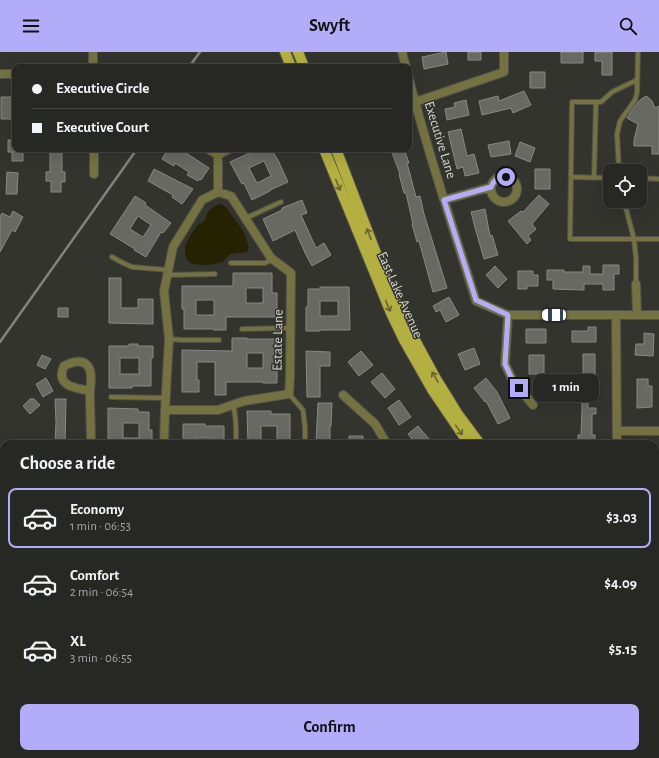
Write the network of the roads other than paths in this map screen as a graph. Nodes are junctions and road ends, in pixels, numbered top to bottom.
1 (93, 52) edge
2 (285, 52) edge
3 (298, 52) edge
4 (402, 52) edge
5 (504, 52) edge
6 (638, 52) edge
7 (93, 64) edge
8 (290, 64) edge
9 (303, 64) edge
10 (405, 64) edge
11 (0, 74) edge
12 (12, 74) edge
13 (637, 80) junction
14 (412, 90) edge
15 (415, 102) junction
16 (596, 102) junction
17 (94, 152) edge
18 (213, 152) edge
19 (224, 152) edge
20 (325, 152) edge
21 (337, 152) edge
22 (218, 155) junction
23 (618, 164) edge
24 (94, 174) dead end
25 (571, 177) junction
26 (594, 178) junction
27 (603, 178) edge
28 (647, 178) edge
29 (659, 179) edge
30 (491, 187) dead end
31 (218, 192) junction
32 (444, 200) junction
33 (281, 202) dead end
34 (626, 208) edge
35 (245, 218) junction
36 (634, 239) junction
37 (659, 239) edge
38 (112, 257) dead end
39 (273, 259) junction
40 (231, 263) dead end
41 (168, 272) junction
42 (215, 274) dead end
43 (636, 284) joint
44 (637, 314) junction
45 (508, 315) junction
46 (616, 315) junction
47 (659, 315) edge
48 (242, 328) dead end
49 (291, 328) junction
50 (169, 339) junction
51 (219, 340) dead end
52 (90, 391) dead end
53 (289, 394) junction
54 (343, 395) dead end
55 (111, 397) dead end
56 (166, 398) junction
57 (233, 405) junction
58 (533, 405) dead end
59 (165, 410) junction
60 (617, 431) junction
61 (659, 431) edge
62 (91, 440) edge
63 (164, 440) edge
64 (236, 440) edge
65 (305, 440) edge
66 (384, 440) edge
67 (466, 440) edge
68 (477, 440) edge
69 (616, 440) edge

1 - 7 street
2 - 8 main road
3 - 9 main road
4 - 10 street
5 - 15 street
6 - 13 lane
11 - 12 street
13 - 16 lane
13 - 23 lane
14 - 15 street, Executive Lane
15 - 32 street, Executive Lane
16 - 25 lane
16 - 26 lane
17 - 24 street
18 - 22 street
19 - 22 street
20 -> 67 main road, East Lake Avenue
68 -> 21 main road, East Lake Avenue
22 - 31 street
25 - 26 lane
25 - 36 lane
26 - 27 lane
28 - 29 lane
30 - 32 street
31 - 35 street, Estate Lane
31 - 41 street
32 - 45 street, Executive Lane
33 - 35 lane
34 - 36 lane
35 - 39 street, Estate Lane
36 - 37 lane
36 - 43 lane
38 - 41 lane
39 - 40 lane
39 - 49 street, Estate Lane
41 - 42 lane
41 - 50 street
43 - 44 street
44 - 46 street
44 - 47 street
45 - 46 street
45 - 58 street
46 - 60 street
48 - 49 lane
49 - 53 street, Estate Lane
50 - 51 lane
50 - 56 street
52 - 62 street
53 - 57 street
53 - 65 lane
54 - 66 street
55 - 56 lane
56 - 59 street
57 - 59 street
57 - 64 lane
59 - 63 street
60 - 61 street
60 - 69 street

